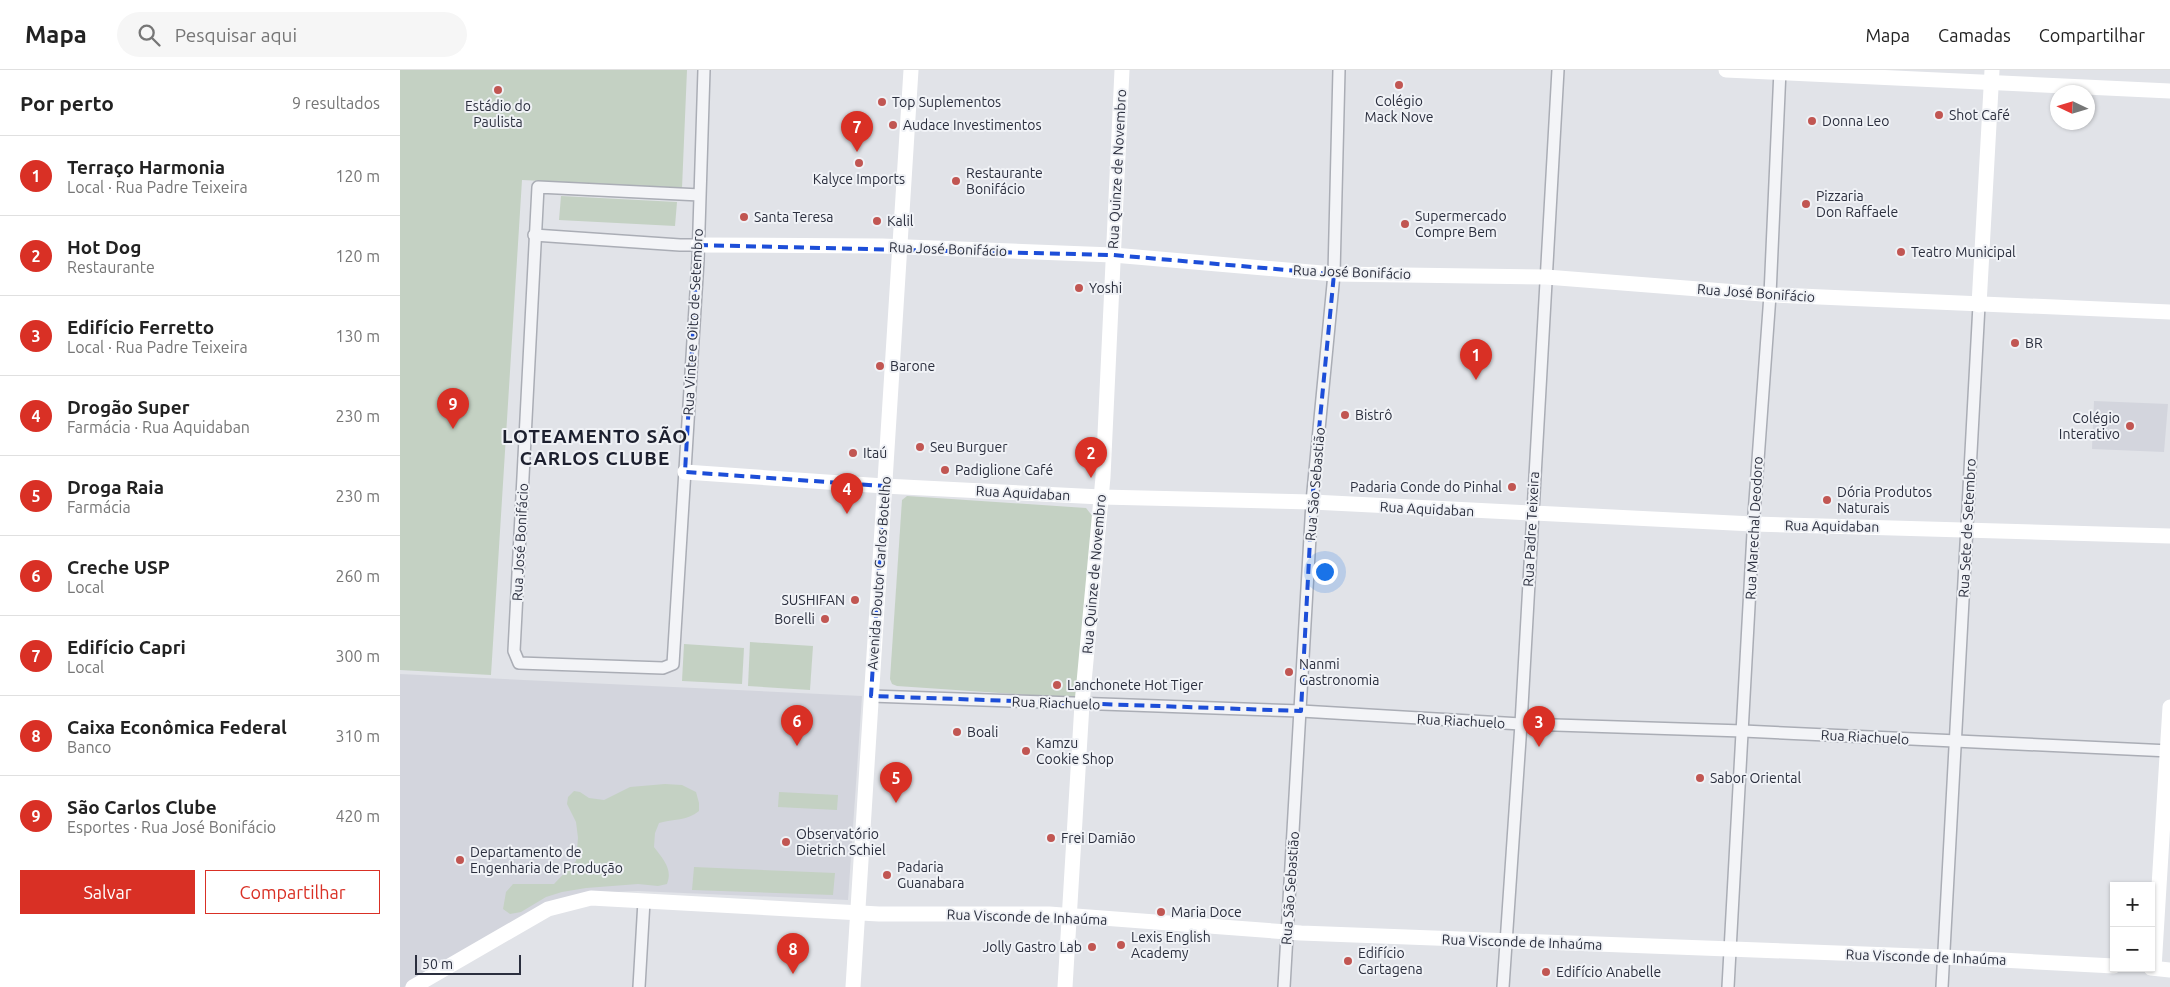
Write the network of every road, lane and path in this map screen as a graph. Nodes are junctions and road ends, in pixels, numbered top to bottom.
1 (704, 70) edge
2 (911, 70) edge
3 (1122, 70) edge
4 (1339, 70) edge
5 (1558, 70) edge
6 (1726, 70) edge
7 (1780, 72) edge
8 (1992, 76) edge
9 (2170, 91) edge
10 (700, 195) junction
11 (534, 235) junction
12 (698, 245) junction
13 (900, 247) junction
14 (1113, 255) junction
15 (1334, 274) junction
16 (1546, 278) junction
17 (1770, 295) junction
18 (1979, 305) junction
19 (2170, 312) edge
20 (685, 472) junction
21 (884, 486) junction
22 (1101, 497) junction
23 (1312, 502) junction
24 (1532, 514) junction
25 (1753, 524) junction
26 (1967, 529) junction
27 (2170, 536) edge
28 (673, 664) joint
29 (871, 696) junction
30 (1082, 704) junction
31 (2170, 708) edge
32 (1301, 711) junction
33 (1521, 724) junction
34 (1743, 731) junction
35 (1956, 741) junction
36 (2169, 751) edge
37 (644, 901) junction
38 (858, 912) junction
39 (1068, 916) junction
40 (1286, 932) junction
41 (2155, 941) edge
42 (1506, 942) junction
43 (1731, 949) junction
44 (1944, 957) junction
45 (2110, 966) edge
46 (2155, 968) edge
47 (2170, 970) edge
48 (417, 986) edge
49 (639, 987) edge
50 (854, 987) edge
51 (1065, 987) edge
52 (1284, 987) edge
53 (1503, 987) edge
54 (1728, 987) edge
55 (1942, 987) edge

1 - 10 street, Rua Vinte e Oito de Setembro
2 - 13 main road, Avenida Doutor Carlos Botelho
3 - 14 main road, Rua Quinze de Novembro
4 - 15 street, Rua São Sebastião
5 - 16 street, Rua Padre Teixeira
6 - 7 main road
7 - 8 main road
7 - 17 street, Rua Marechal Deodoro
8 - 9 main road
8 - 18 main road, Rua Sete de Setembro
10 - 11 street, Rua José Bonifácio
10 - 12 street, Rua Vinte e Oito de Setembro
11 - 12 street, Rua José Bonifácio
11 - 28 street, Rua José Bonifácio
12 - 13 main road, Rua José Bonifácio
12 - 20 street, Rua Vinte e Oito de Setembro
13 - 14 main road, Rua José Bonifácio
13 - 21 main road, Avenida Doutor Carlos Botelho
14 - 15 main road, Rua José Bonifácio
14 - 22 main road, Rua Quinze de Novembro
15 - 16 main road, Rua José Bonifácio
15 - 23 street, Rua São Sebastião
16 - 17 main road, Rua José Bonifácio
16 - 24 street, Rua Padre Teixeira
17 - 18 main road, Rua José Bonifácio
17 - 25 street, Rua Marechal Deodoro
18 - 19 main road, Rua José Bonifácio
18 - 26 street, Rua Sete de Setembro
20 - 21 main road, Rua Aquidaban
20 - 28 street, Rua Vinte e Oito de Setembro
21 - 22 main road, Rua Aquidaban
21 - 29 main road, Avenida Doutor Carlos Botelho
22 - 23 main road, Rua Aquidaban
22 - 30 main road, Rua Quinze de Novembro
23 - 24 main road, Rua Aquidaban
23 - 32 street, Rua São Sebastião
24 - 25 main road, Rua Aquidaban
24 - 33 street, Rua Padre Teixeira
25 - 26 main road, Rua Aquidaban
25 - 34 street, Rua Marechal Deodoro
26 - 27 main road, Rua Aquidaban
26 - 35 street, Rua Sete de Setembro
29 - 30 street, Rua Riachuelo
29 - 38 main road, Avenida Doutor Carlos Botelho
30 - 32 street, Rua Riachuelo
30 - 39 main road, Rua Quinze de Novembro
31 - 36 main road
32 - 33 street, Rua Riachuelo
32 - 40 street, Rua São Sebastião
33 - 34 street, Rua Riachuelo
33 - 42 street, Rua Padre Teixeira
34 - 35 street, Rua Riachuelo
34 - 43 street, Rua Marechal Deodoro
35 - 36 street, Rua Riachuelo
35 - 44 street, Rua Sete de Setembro
36 - 41 main road
37 - 38 main road, Rua Visconde de Inhaúma
37 - 48 main road, Rua Visconde de Inhaúma
37 - 49 street
38 - 39 main road, Rua Visconde de Inhaúma
38 - 50 main road, Avenida Doutor Carlos Botelho
39 - 40 main road, Rua Visconde de Inhaúma
39 - 51 main road, Rua Quinze de Novembro
40 - 42 main road, Rua Visconde de Inhaúma
40 - 52 street, Rua São Sebastião
42 - 43 main road, Rua Visconde de Inhaúma
42 - 53 street, Rua Padre Teixeira
43 - 44 main road, Rua Visconde de Inhaúma
43 - 54 street, Rua Marechal Deodoro
44 - 45 main road, Rua Visconde de Inhaúma
44 - 55 street, Rua Sete de Setembro
46 - 47 main road

